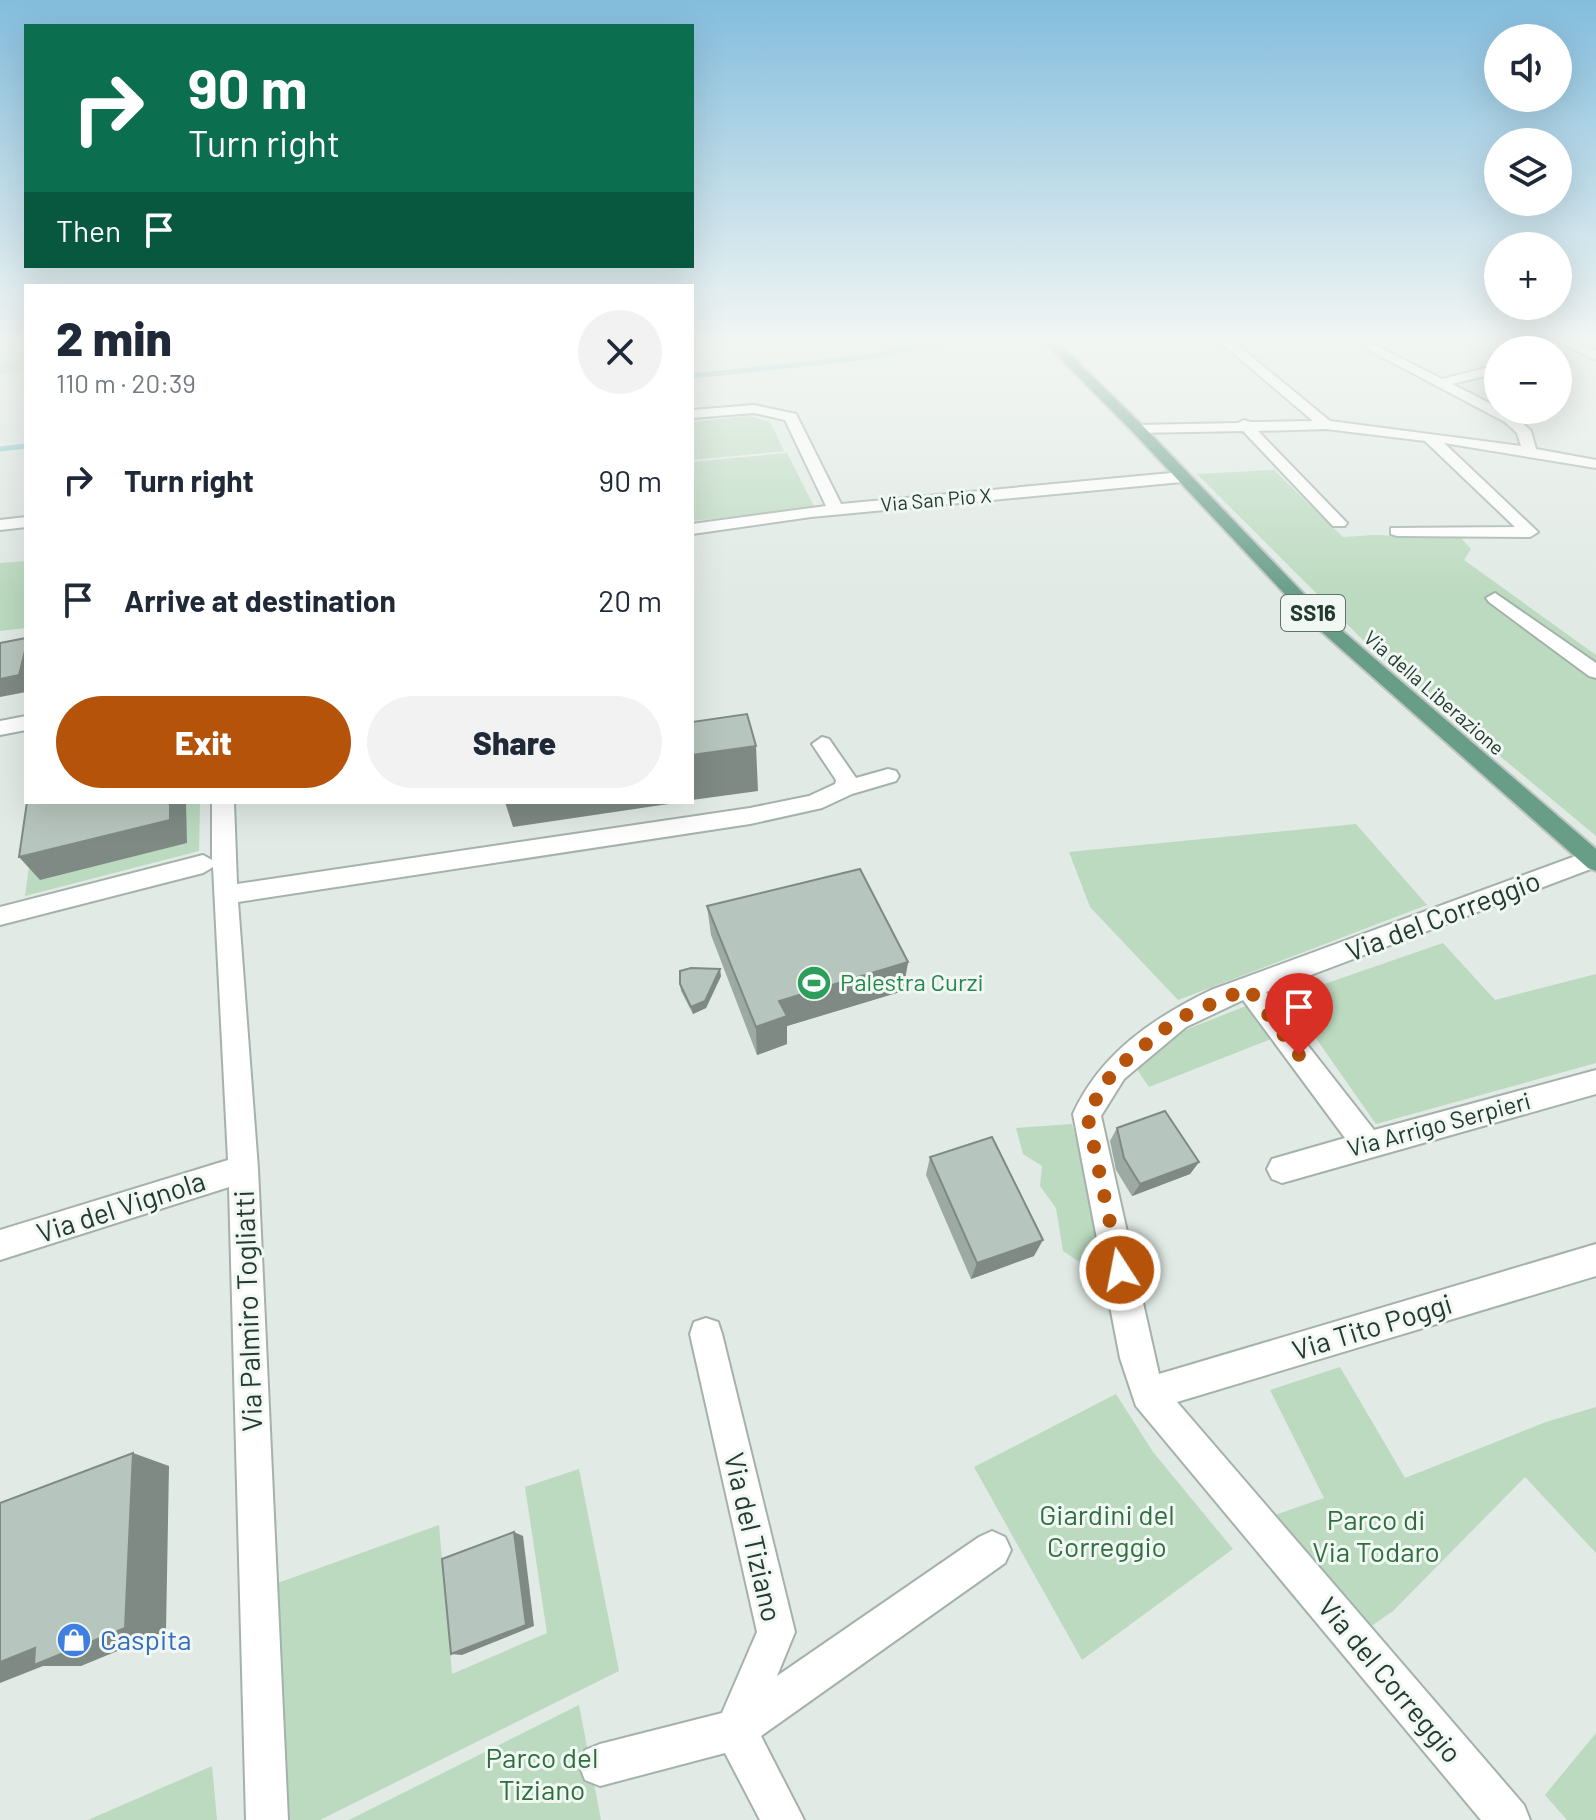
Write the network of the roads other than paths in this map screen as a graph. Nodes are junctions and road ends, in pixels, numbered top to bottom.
1 (796, 427) edge
2 (1182, 427) edge
3 (1247, 427) edge
4 (1344, 427) edge
5 (1519, 427) edge
6 (1138, 429) joint
7 (1428, 436) junction
8 (1529, 451) junction
9 (1596, 464) edge
10 (1182, 477) junction
11 (836, 510) junction
12 (24, 522) edge
13 (1339, 523) dead end
14 (0, 525) edge
15 (694, 529) edge
16 (1397, 531) dead end
17 (1495, 598) dead end
18 (1596, 672) edge
19 (24, 723) edge
20 (0, 728) edge
21 (822, 744) dead end
22 (888, 776) dead end
23 (844, 789) junction
24 (223, 804) edge
25 (1594, 860) edge
26 (203, 864) dead end
27 (226, 895) junction
28 (6, 915) edge
29 (1248, 988) junction
30 (1596, 1082) edge
31 (1367, 1144) junction
32 (243, 1169) junction
33 (1282, 1169) dead end
34 (0, 1245) edge
35 (1596, 1260) edge
36 (706, 1334) dead end
37 (1148, 1394) junction
38 (992, 1550) dead end
39 (735, 1730) junction
40 (600, 1765) dead end
41 (267, 1820) edge
42 (783, 1820) edge
43 (1509, 1820) edge

1 - 11 street
2 - 6 street
3 - 13 street
4 - 7 street
5 - 8 street
6 - 10 main road, Via della Liberazione / SS16
7 - 8 street
7 - 16 street
8 - 9 street
10 - 11 street, Via San Pio X
10 - 25 main road, Via della Liberazione / SS16
11 - 15 street, Via San Pio X
12 - 14 street
17 - 18 street
19 - 20 street
21 - 23 street
22 - 23 street
23 - 27 street
24 - 27 street, Via Palmiro Togliatti
25 - 29 street, Via del Correggio
26 - 28 street
27 - 32 street, Via Palmiro Togliatti
29 - 31 street
29 - 37 street, Via del Correggio
30 - 31 street, Via Arrigo Serpieri
31 - 33 street, Via Arrigo Serpieri
32 - 34 street, Via del Vignola
32 - 41 street, Via Palmiro Togliatti
35 - 37 street, Via Tito Poggi
36 - 39 street, Via del Tiziano
37 - 43 street, Via del Correggio
38 - 39 street
39 - 40 street
39 - 42 street

